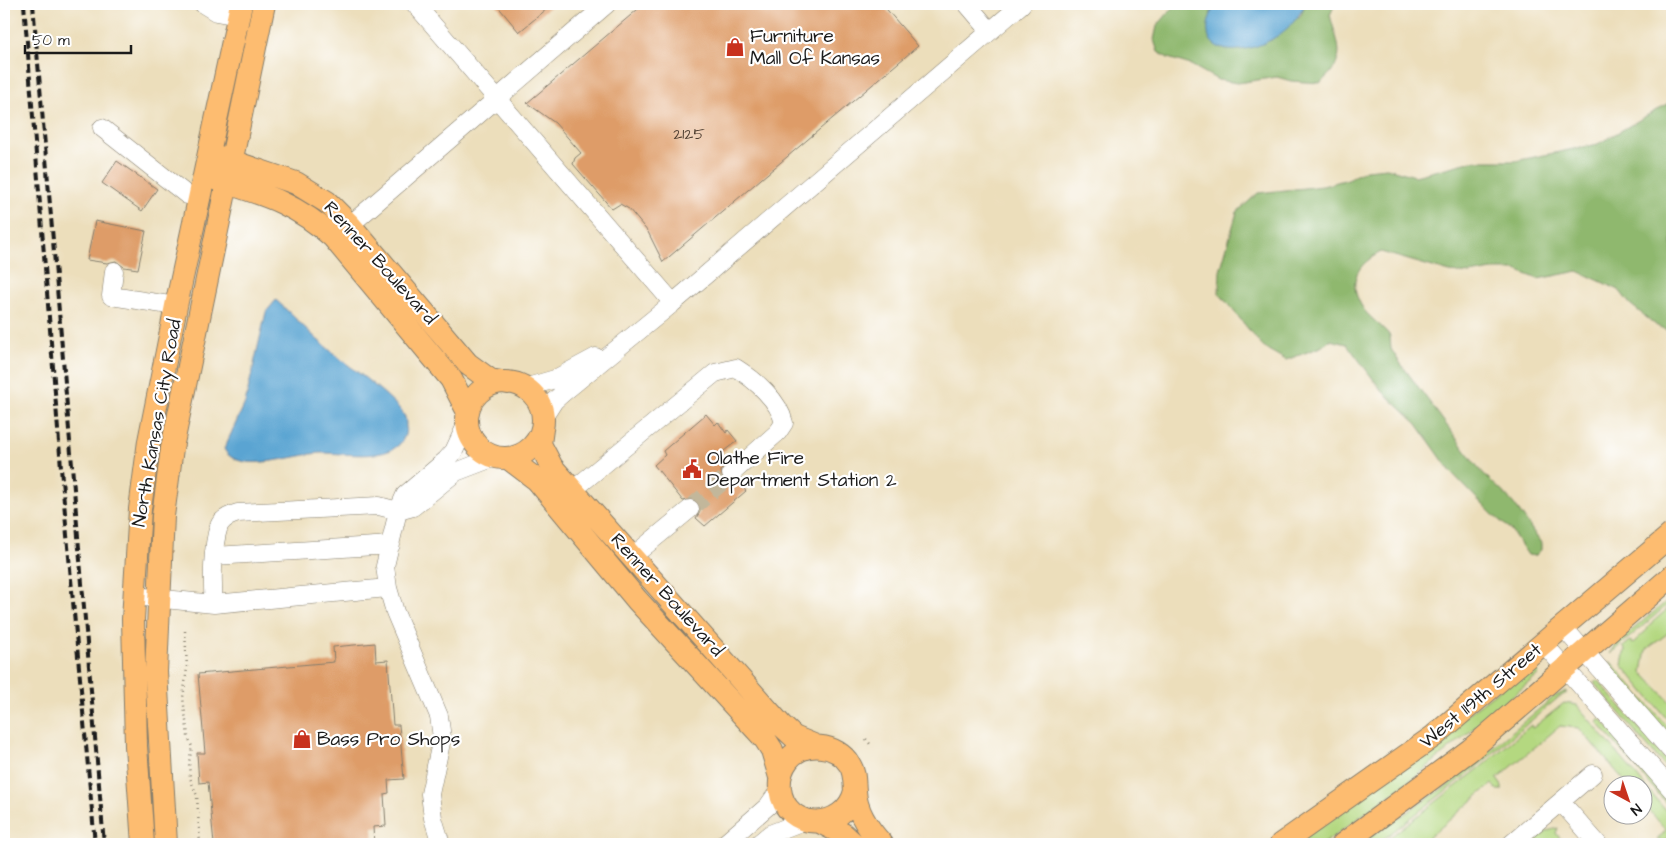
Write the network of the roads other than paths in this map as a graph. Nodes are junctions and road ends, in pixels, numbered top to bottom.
1 (203, 4) edge
2 (264, 4) edge
3 (415, 4) edge
4 (607, 4) edge
5 (967, 4) edge
6 (1022, 4) edge
7 (240, 10) edge
8 (990, 32) junction
9 (497, 98) junction
10 (102, 128) dead end
11 (205, 164) junction
12 (229, 172) junction
13 (198, 197) junction
14 (350, 225) junction
15 (114, 271) dead end
16 (673, 302) junction
17 (176, 306) junction
18 (626, 339) junction
19 (516, 385) junction
20 (468, 418) junction
21 (542, 423) junction
22 (502, 458) junction
23 (731, 474) tunnel mouth
24 (573, 490) junction
25 (690, 509) tunnel mouth
26 (398, 511) junction
27 (1672, 534) edge
28 (391, 545) junction
29 (215, 556) junction
30 (633, 556) junction
31 (1672, 576) edge
32 (388, 588) junction
33 (134, 596) junction
34 (158, 599) junction
35 (214, 604) junction
36 (1563, 627) junction
37 (1544, 644) junction
38 (1585, 652) junction
39 (1565, 668) junction
40 (816, 746) junction
41 (1672, 752) edge
42 (1593, 774) dead end
43 (780, 783) junction
44 (1672, 790) edge
45 (855, 791) junction
46 (1561, 802) junction
47 (813, 821) junction
48 (143, 844) edge
49 (166, 844) edge
50 (441, 844) edge
51 (724, 844) edge
52 (758, 844) edge
53 (854, 844) edge
54 (882, 844) edge
55 (1280, 844) edge
56 (1343, 844) edge
57 (1510, 844) edge
58 (1598, 844) edge

1 - 7 street
2 - 12 main road, North Kansas City Road
3 - 9 street
4 - 9 street
5 - 8 street
6 - 8 street
7 - 11 main road, North Kansas City Road
8 - 16 street
9 - 14 street
9 - 16 street
10 - 13 street
11 - 12 main road, Renner Boulevard
11 - 13 main road, North Kansas City Road
12 - 14 main road, Renner Boulevard
12 - 20 main road, Renner Boulevard
12 - 34 main road, North Kansas City Road
13 - 17 main road, North Kansas City Road
14 - 19 main road, Renner Boulevard
15 - 17 street
16 - 18 street
17 - 33 main road, North Kansas City Road
18 - 19 street
18 - 21 street
19 - 20 main road
19 - 21 main road
20 - 22 main road
20 - 26 street
21 - 22 main road
21 - 24 main road, Renner Boulevard
22 - 26 street
22 - 43 main road, Renner Boulevard
23 - 24 street
24 - 30 main road, Renner Boulevard
25 - 30 street
26 - 28 street
26 - 29 street
27 - 36 main road, West 119th Street
28 - 29 street
28 - 32 street
29 - 35 street
30 - 40 main road, Renner Boulevard
31 - 38 main road, West 119th Street
32 - 35 street
32 - 50 street
33 - 34 street
33 - 48 main road, North Kansas City Road
34 - 35 street
34 - 49 main road, North Kansas City Road
36 - 37 main road, West 119th Street
36 - 38 street
37 - 39 street
37 - 55 main road, West 119th Street
38 - 39 main road, West 119th Street
38 - 41 street
39 - 44 street
39 - 56 main road, West 119th Street
40 - 43 main road
40 - 45 main road
42 - 46 street
43 - 47 main road
43 - 51 street
45 - 47 main road
45 - 54 main road
46 - 57 street
46 - 58 street
47 - 52 street
47 - 53 main road

